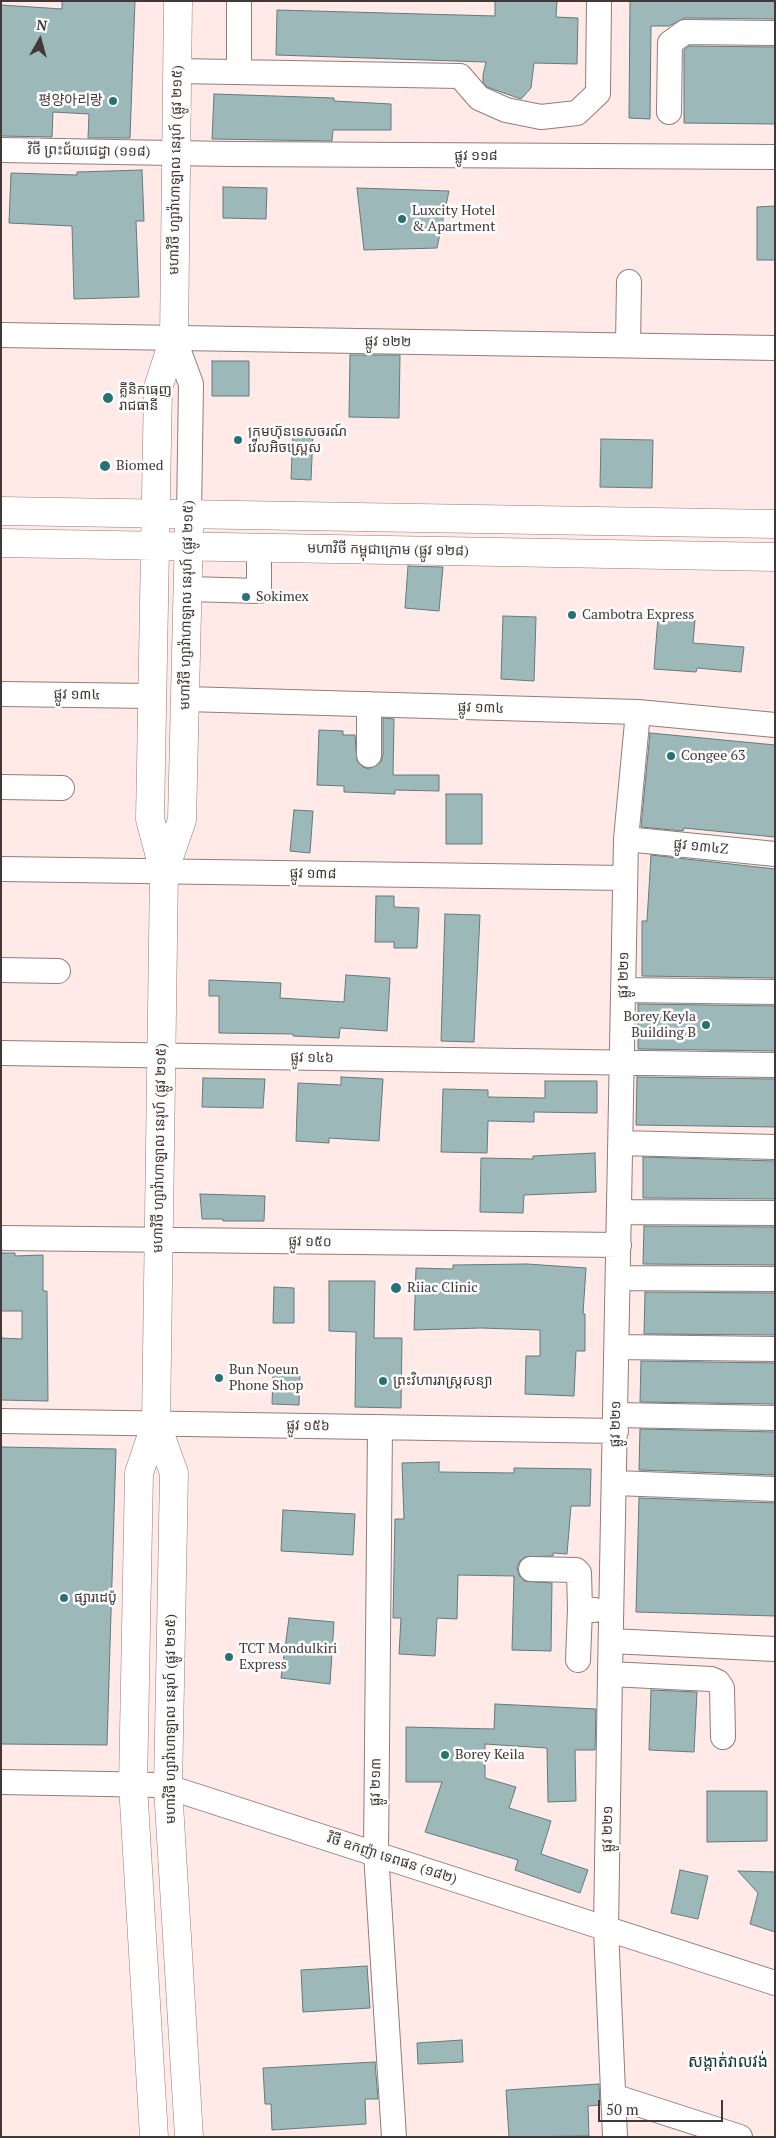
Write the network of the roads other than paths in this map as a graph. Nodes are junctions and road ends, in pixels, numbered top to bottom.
1 (178, 1) edge
2 (239, 1) edge
3 (599, 1) edge
4 (775, 33) edge
5 (178, 71) junction
6 (239, 71) junction
7 (669, 112) dead end
8 (1, 150) edge
9 (176, 153) junction
10 (775, 158) edge
11 (629, 282) dead end
12 (1, 335) edge
13 (174, 338) junction
14 (628, 345) junction
15 (775, 348) edge
16 (1, 511) edge
17 (156, 514) junction
18 (189, 515) junction
19 (644, 521) junction
20 (775, 524) edge
21 (1, 543) edge
22 (155, 546) junction
23 (188, 547) junction
24 (259, 548) junction
25 (644, 555) junction
26 (775, 557) edge
27 (188, 589) junction
28 (1, 694) edge
29 (152, 696) junction
30 (186, 699) junction
31 (369, 704) junction
32 (638, 712) junction
33 (775, 725) edge
34 (369, 755) dead end
35 (1, 787) edge
36 (62, 788) dead end
37 (626, 839) junction
38 (775, 854) edge
39 (1, 869) edge
40 (164, 872) junction
41 (625, 878) junction
42 (1, 970) edge
43 (58, 971) dead end
44 (624, 990) junction
45 (775, 992) edge
46 (1, 1053) edge
47 (162, 1056) junction
48 (622, 1063) junction
49 (775, 1065) edge
50 (621, 1143) junction
51 (775, 1147) edge
52 (620, 1212) junction
53 (775, 1213) edge
54 (1, 1238) edge
55 (158, 1241) junction
56 (619, 1245) junction
57 (619, 1278) junction
58 (775, 1279) edge
59 (617, 1348) junction
60 (775, 1349) edge
61 (775, 1418) edge
62 (1, 1421) edge
63 (616, 1423) junction
64 (156, 1424) junction
65 (380, 1427) junction
66 (614, 1483) junction
67 (775, 1489) edge
68 (531, 1569) dead end
69 (580, 1609) junction
70 (612, 1610) junction
71 (611, 1641) junction
72 (775, 1649) edge
73 (578, 1660) dead end
74 (610, 1674) junction
75 (723, 1737) dead end
76 (1, 1782) edge
77 (133, 1785) junction
78 (168, 1787) junction
79 (376, 1853) junction
80 (606, 1929) junction
81 (775, 1983) edge
82 (613, 2096) junction
83 (154, 2137) edge
84 (189, 2137) edge
85 (394, 2137) edge
86 (615, 2137) edge
87 (740, 2137) edge

1 - 5 main road, មហាវិថី ហ្សាវ៉ាហាឡាល នេរុហ៍ (ផ្លូវ ២១៥)
2 - 6 street
3 - 6 street
4 - 7 street
5 - 6 street
5 - 9 main road, មហាវិថី ហ្សាវ៉ាហាឡាល នេរុហ៍ (ផ្លូវ ២១៥)
8 - 9 street, វិថី ព្រះជ័យជេដ្ធា (១១៨)
9 - 10 street, ផ្លូវ ១១៨
9 - 13 main road, មហាវិថី ហ្សាវ៉ាហាឡាល នេរុហ៍ (ផ្លូវ ២១៥)
11 - 14 street
12 - 13 street, ផ្លូវ ១២២
13 - 14 street, ផ្លូវ ១២២
13 - 17 main road, មហាវិថី ហ្សាវ៉ាហាឡាល នេរុហ៍ (ផ្លូវ ២១៥)
13 - 18 street, មហាវិថី ហ្សាវ៉ាហាឡាល នេរុហ៍ (ផ្លូវ ២១៥)
14 - 15 street, ផ្លូវ ១២២
16 - 17 main road
17 - 18 main road
17 - 22 main road, មហាវិថី ហ្សាវ៉ាហាឡាល នេរុហ៍ (ផ្លូវ ២១៥)
18 - 19 main road
18 - 23 main road, មហាវិថី ហ្សាវ៉ាហាឡាល នេរុហ៍ (ផ្លូវ ២១៥)
19 - 20 main road
19 - 25 main road
21 - 22 main road, មហាវិថី កម្ពុជាក្រោម (ផ្លូវ ១២៨)
22 - 23 main road, មហាវិថី កម្ពុជាក្រោម (ផ្លូវ ១២៨)
22 - 29 main road, មហាវិថី ហ្សាវ៉ាហាឡាល នេរុហ៍ (ផ្លូវ ២១៥)
23 - 24 main road, មហាវិថី កម្ពុជាក្រោម (ផ្លូវ ១២៨)
23 - 27 main road, មហាវិថី ហ្សាវ៉ាហាឡាល នេរុហ៍ (ផ្លូវ ២១៥)
24 - 25 main road, មហាវិថី កម្ពុជាក្រោម (ផ្លូវ ១២៨)
24 - 27 street
25 - 26 main road, មហាវិថី កម្ពុជាក្រោម (ផ្លូវ ១២៨)
27 - 30 main road, មហាវិថី ហ្សាវ៉ាហាឡាល នេរុហ៍ (ផ្លូវ ២១៥)
28 - 29 street, ផ្លូវ ១៣៤
29 - 40 main road, មហាវិថី ហ្សាវ៉ាហាឡាល នេរុហ៍ (ផ្លូវ ២១៥)
30 - 31 street, ផ្លូវ ១៣៤
30 - 40 main road, មហាវិថី ហ្សាវ៉ាហាឡាល នេរុហ៍ (ផ្លូវ ២១៥)
31 - 32 street, ផ្លូវ ១៣៤
31 - 34 street
32 - 33 street, ផ្លូវ ១៣៤
32 - 37 street, ផ្លូវ ២២១
35 - 36 street
37 - 38 street, ផ្លូវ ១៣៤Z
37 - 41 street, ផ្លូវ ២២១
39 - 40 street, ផ្លូវ ១៣៨
40 - 41 street, ផ្លូវ ១៣៨
40 - 47 main road, មហាវិថី ហ្សាវ៉ាហាឡាល នេរុហ៍ (ផ្លូវ ២១៥)
41 - 44 street, ផ្លូវ ២២១
42 - 43 street
44 - 45 street
44 - 48 street, ផ្លូវ ២២១
46 - 47 street, ផ្លូវ ១៤៦
47 - 48 street, ផ្លូវ ១៤៦
47 - 55 main road, មហាវិថី ហ្សាវ៉ាហាឡាល នេរុហ៍ (ផ្លូវ ២១៥)
48 - 49 street, ផ្លូវ ១៤៦
48 - 50 street, ផ្លូវ ២២១
50 - 51 street
50 - 52 street, ផ្លូវ ២២១
52 - 53 street
52 - 56 street, ផ្លូវ ២២១
54 - 55 street, ផ្លូវ ១៥០
55 - 56 street, ផ្លូវ ១៥០
55 - 64 main road, មហាវិថី ហ្សាវ៉ាហាឡាល នេរុហ៍ (ផ្លូវ ២១៥)
56 - 57 street, ផ្លូវ ២២១
57 - 58 street
57 - 59 street, ផ្លូវ ២២១
59 - 60 street
59 - 63 street, ផ្លូវ ២២១
61 - 63 street, ផ្លូវ ១៥៦
62 - 64 street, ផ្លូវ ១៥៦
63 - 65 street, ផ្លូវ ១៥៦
63 - 66 street, ផ្លូវ ២២១
64 - 65 street, ផ្លូវ ១៥៦
64 - 77 main road, មហាវិថី ហ្សាវ៉ាហាឡាល នេរុហ៍ (ផ្លូវ ២១៥)
64 - 78 main road, មហាវិថី ហ្សាវ៉ាហាឡាល នេរុហ៍ (ផ្លូវ ២១៥)
65 - 79 street, ផ្លូវ ២១៣
66 - 67 street
66 - 70 street, ផ្លូវ ២២១
68 - 69 street
69 - 70 street
69 - 73 street
70 - 71 street, ផ្លូវ ២២១
71 - 72 street
71 - 74 street, ផ្លូវ ២២១
74 - 75 street
74 - 80 street, ផ្លូវ ២២១
76 - 77 street, វិថី ឧកញ៉ា ទេពផន (១៨២)
77 - 78 street, វិថី ឧកញ៉ា ទេពផន (១៨២)
77 - 83 main road, មហាវិថី ហ្សាវ៉ាហាឡាល នេរុហ៍ (ផ្លូវ ២១៥)
78 - 79 street, វិថី ឧកញ៉ា ទេពផន (១៨២)
78 - 84 main road, មហាវិថី ហ្សាវ៉ាហាឡាល នេរុហ៍ (ផ្លូវ ២១៥)
79 - 80 street, វិថី ឧកញ៉ា ទេពផន (១៨២)
79 - 85 street, ផ្លូវ ២១៣
80 - 81 street, វិថី ឧកញ៉ា ទេពផន (១៨២)
80 - 82 street, ផ្លូវ ២២១
82 - 86 street, ផ្លូវ ២២១
82 - 87 street

